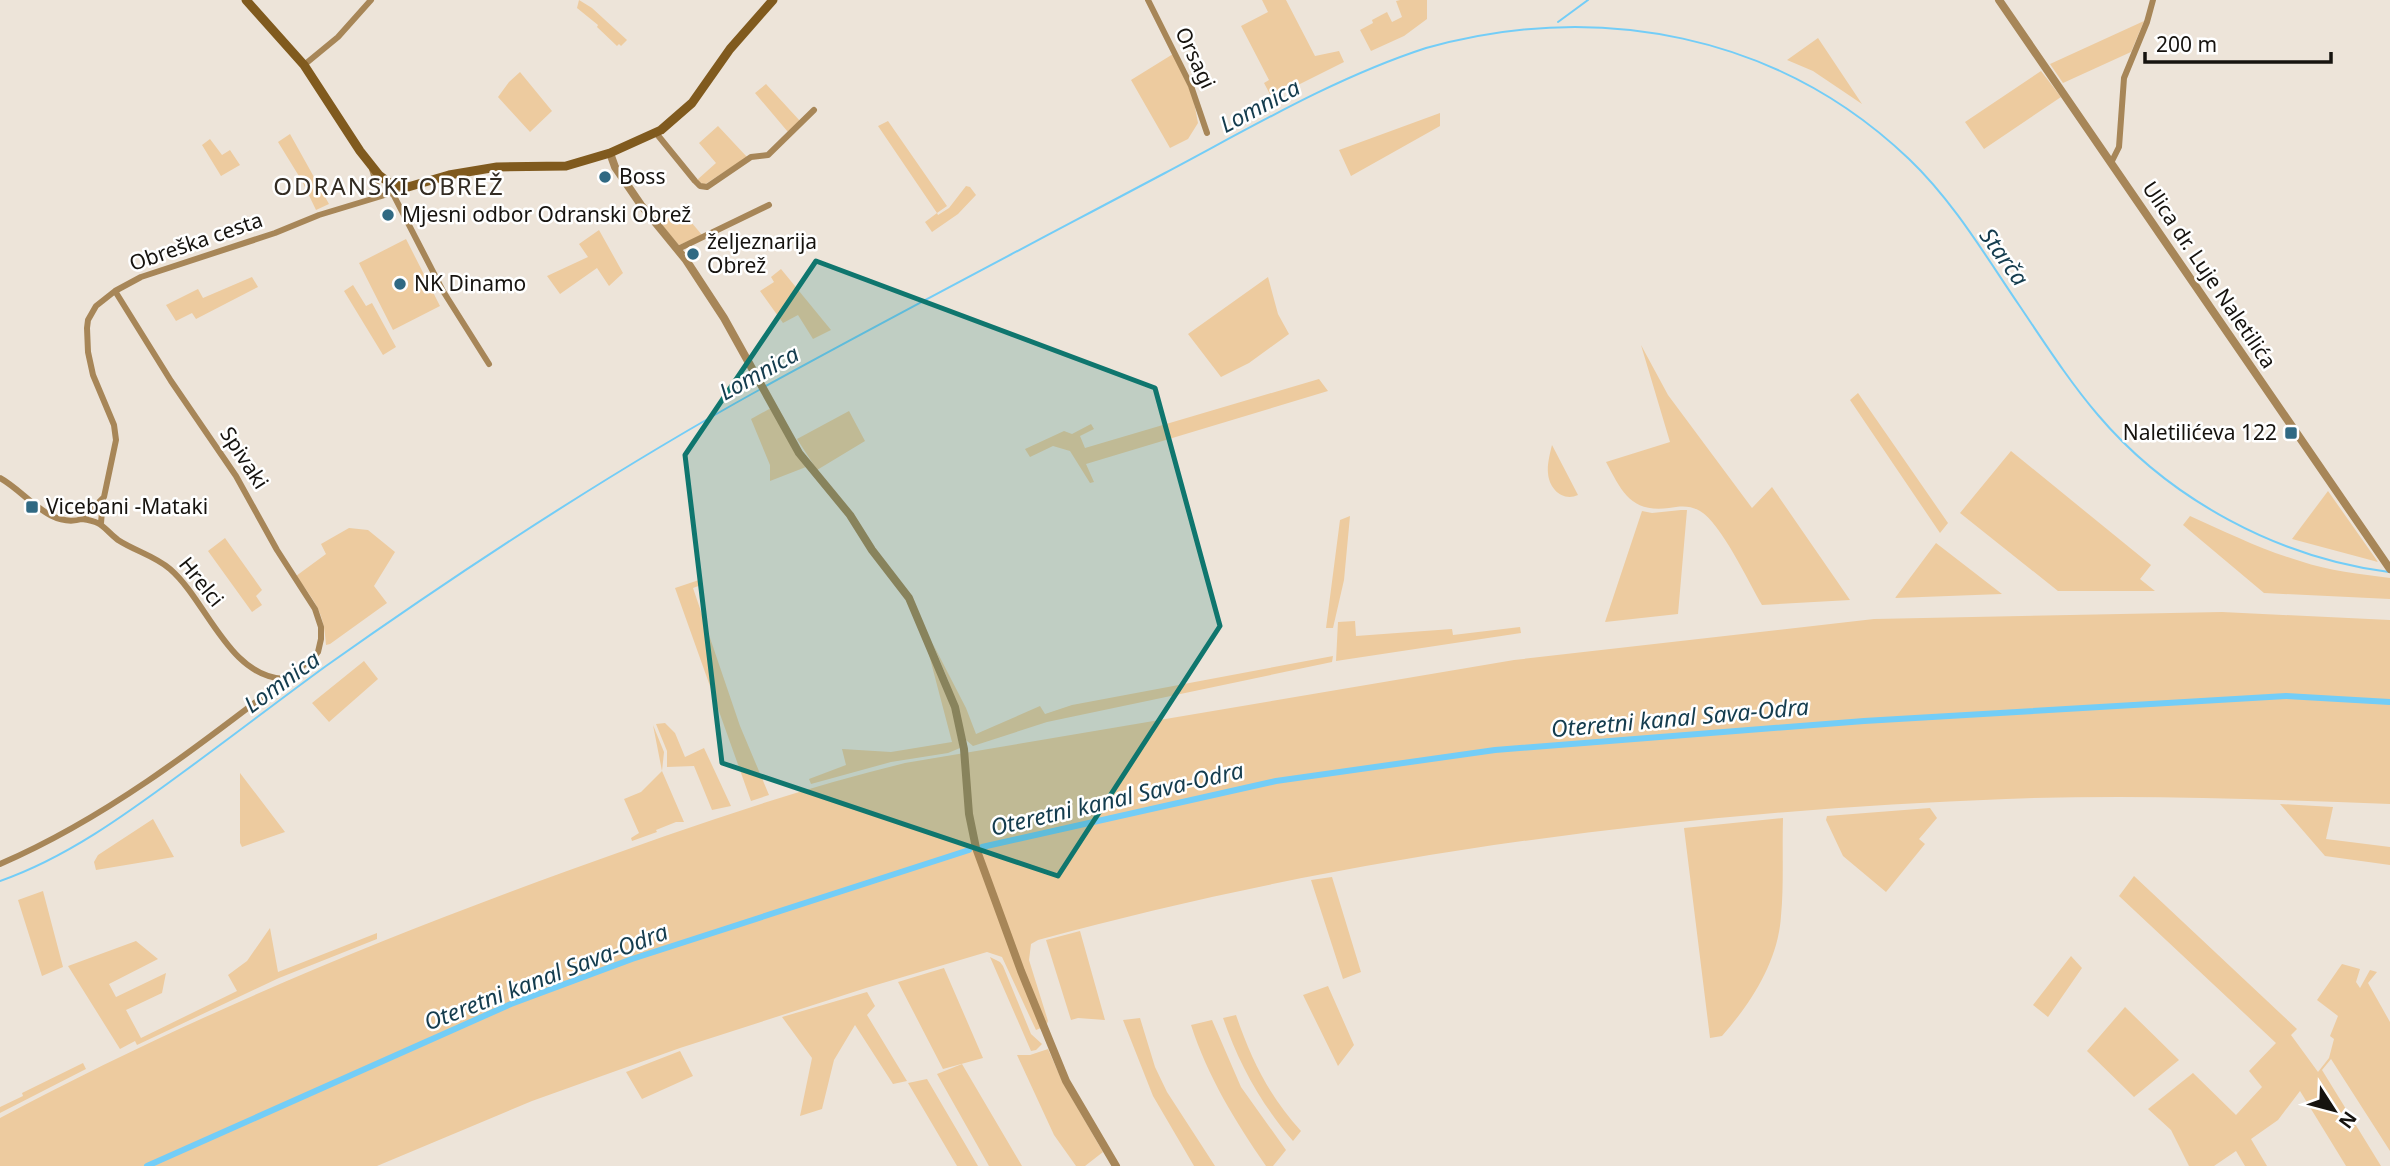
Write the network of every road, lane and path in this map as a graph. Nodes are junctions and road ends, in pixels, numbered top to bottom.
1 (246, 0) edge
2 (371, 0) edge
3 (773, 0) edge
4 (1148, 0) edge
5 (1999, 0) edge
6 (2153, 0) edge
7 (304, 65) junction
8 (814, 110) dead end
9 (656, 133) junction
10 (1207, 133) dead end
11 (610, 153) junction
12 (2111, 163) junction
13 (370, 164) junction
14 (412, 187) junction
15 (392, 192) junction
16 (380, 196) junction
17 (769, 205) dead end
18 (678, 249) junction
19 (115, 291) junction
20 (489, 363) dead end
21 (0, 478) edge
22 (104, 497) junction
23 (82, 519) junction
24 (101, 523) junction
25 (2390, 569) edge
26 (284, 679) junction
27 (0, 864) edge
28 (1116, 1166) edge

1 - 7 main road
2 - 7 street
3 - 9 main road, Obreška cesta
4 - 10 street, Orsagi
5 - 12 street, Ulica dr. Luje Naletilića
6 - 12 street
7 - 13 main road
8 - 9 street
9 - 11 main road, Obreška cesta
11 - 14 main road, Obreška cesta
11 - 18 street
12 - 25 street, Ulica dr. Luje Naletilića
13 - 14 main road
13 - 16 street
14 - 15 street, Obreška cesta
15 - 16 street, Obreška cesta
15 - 20 street
16 - 19 street, Obreška cesta
17 - 18 street
18 - 28 street
19 - 22 street, Obreška cesta
19 - 26 street, Spivaki
21 - 23 street
22 - 23 street
22 - 24 street, Obreška cesta
23 - 24 street, Hrelci
24 - 26 street, Hrelci
26 - 27 street

